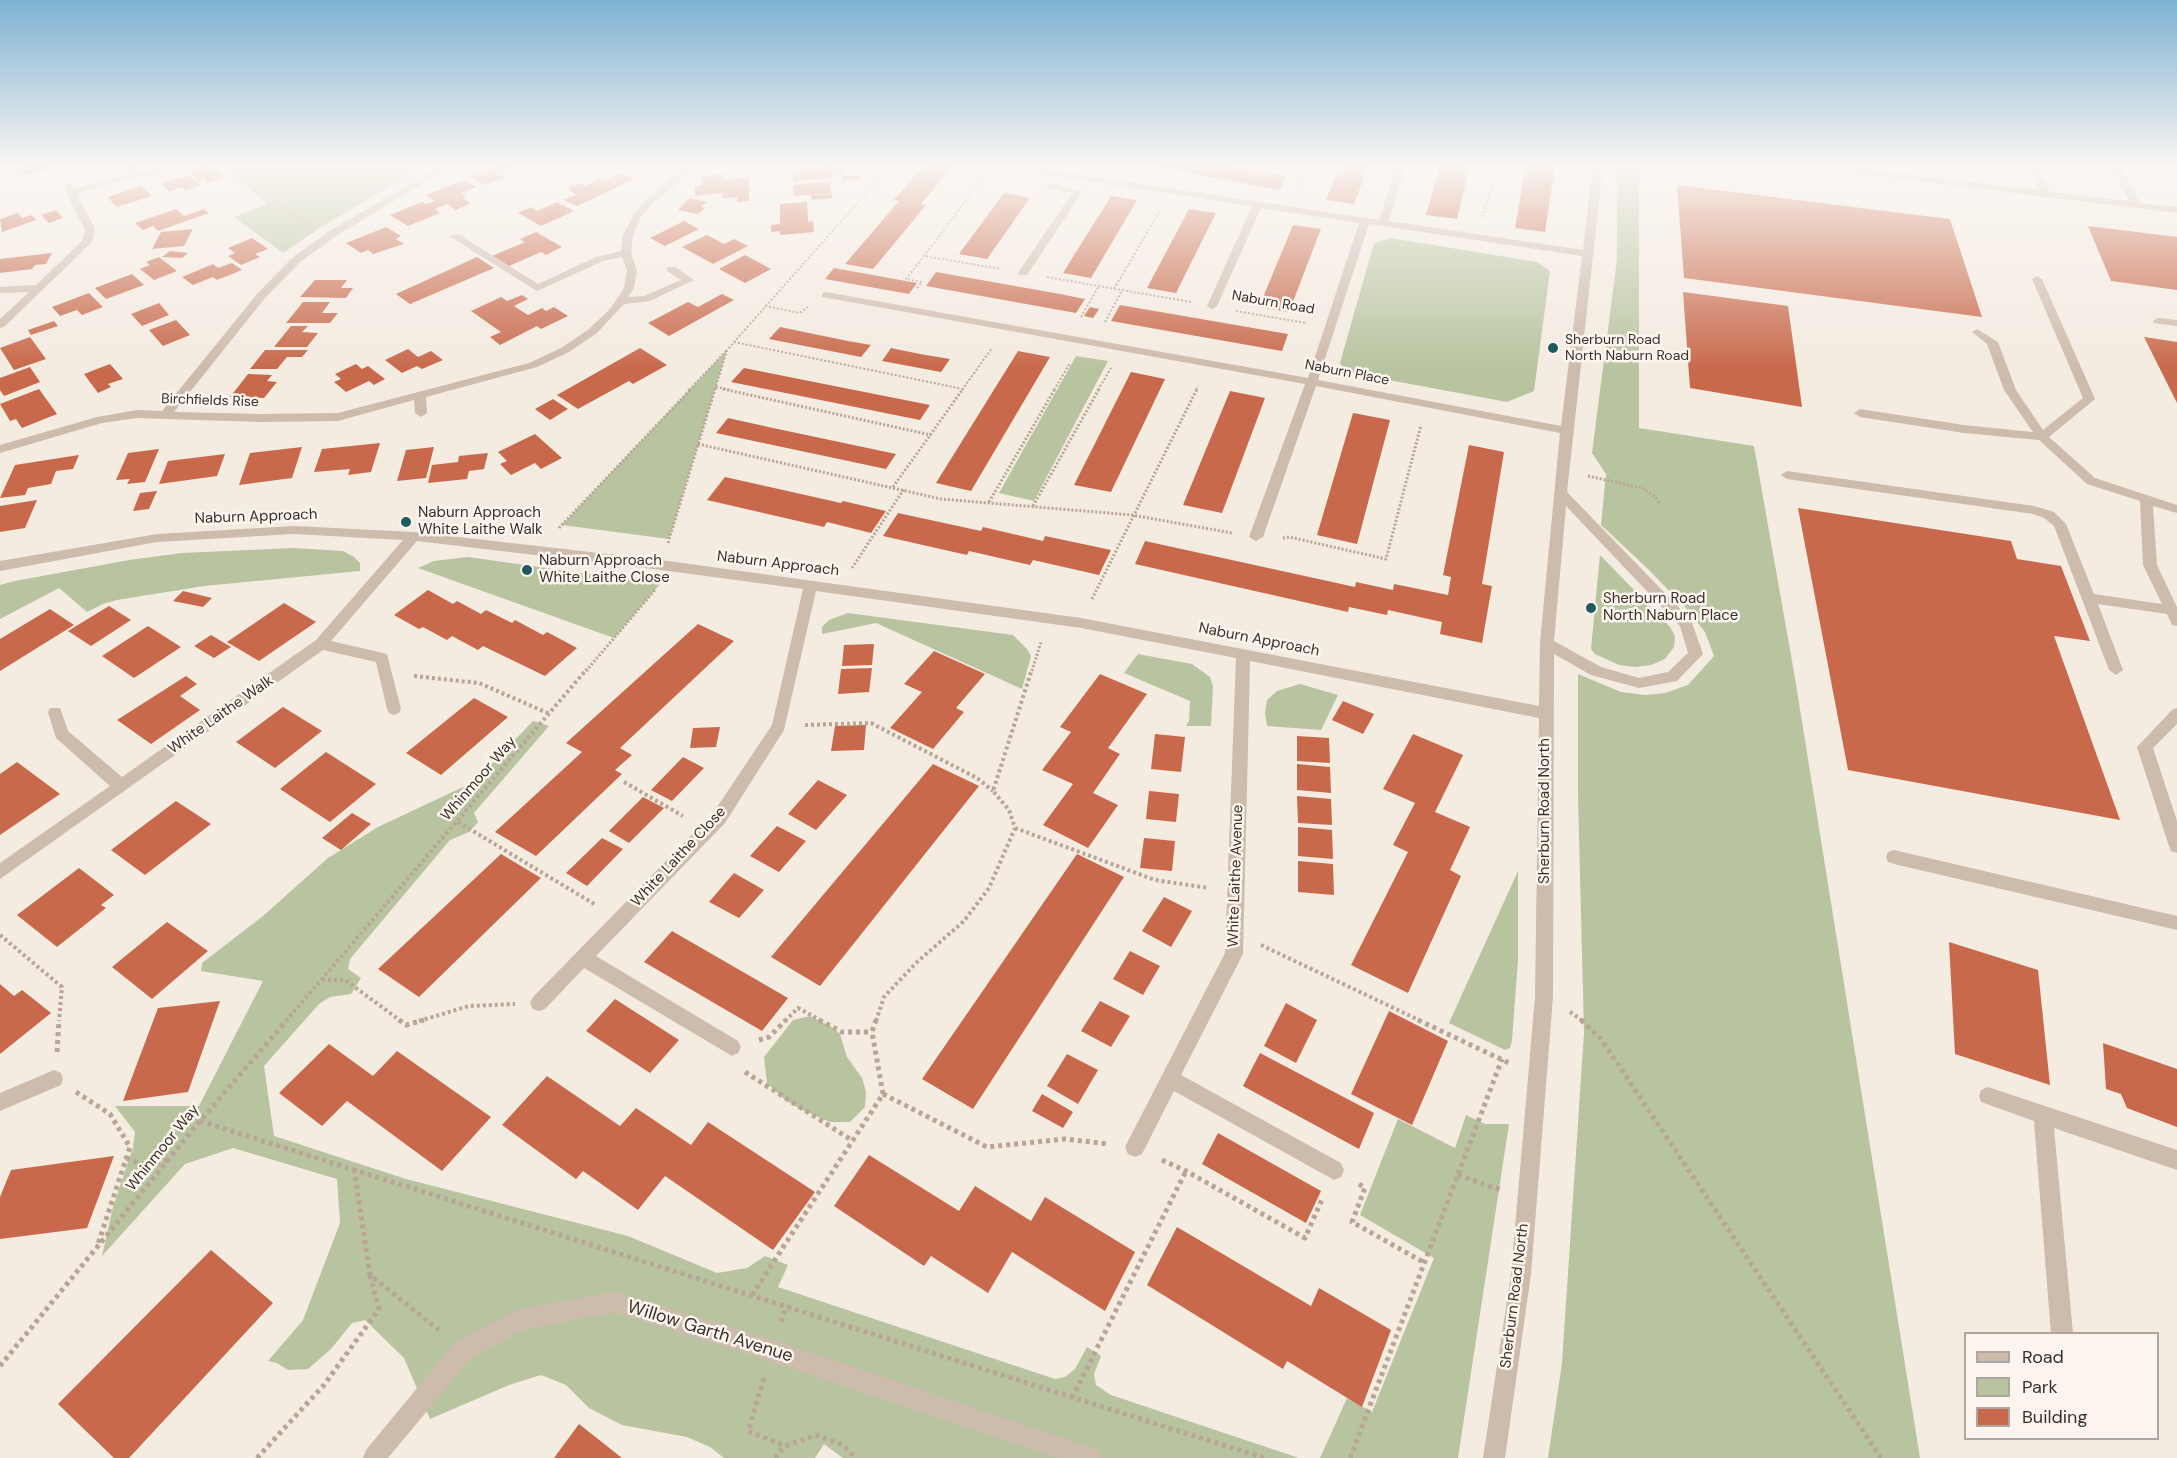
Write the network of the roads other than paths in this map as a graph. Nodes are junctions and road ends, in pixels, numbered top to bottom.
1 (89, 233) edge
2 (334, 233) edge
3 (629, 233) edge
4 (1050, 233) edge
5 (1245, 233) edge
6 (1361, 233) edge
7 (1449, 233) edge
8 (1589, 233) edge
9 (454, 236) dead end
10 (626, 253) junction
11 (1586, 254) junction
12 (671, 270) dead end
13 (1023, 273) road end
14 (2037, 279) dead end
15 (39, 288) junction
16 (0, 290) edge
17 (826, 295) road end
18 (621, 301) junction
19 (1212, 306) road end
20 (2158, 321) dead end
21 (2177, 323) edge
22 (0, 325) edge
23 (1977, 332) dead end
24 (1312, 382) junction
25 (420, 396) junction
26 (421, 413) dead end
27 (1860, 413) dead end
28 (166, 414) junction
29 (1566, 431) junction
30 (2042, 438) junction
31 (0, 449) edge
32 (1787, 475) dead end
33 (1561, 493) junction
34 (2146, 499) junction
35 (2177, 509) edge
36 (414, 536) junction
37 (1256, 537) road end
38 (0, 566) edge
39 (811, 585) junction
40 (2088, 598) junction
41 (2174, 616) edge
42 (1547, 643) junction
43 (321, 644) junction
44 (1243, 653) junction
45 (2116, 670) dead end
46 (394, 709) dead end
47 (55, 712) dead end
48 (1545, 713) junction
49 (2177, 714) edge
50 (121, 786) junction
51 (2177, 846) edge
52 (1894, 857) dead end
53 (0, 872) edge
54 (2177, 923) edge
55 (582, 958) junction
56 (539, 1003) road end
57 (732, 1047) road end
58 (54, 1079) dead end
59 (1170, 1079) junction
60 (1988, 1096) dead end
61 (0, 1102) edge
62 (2043, 1114) junction
63 (1135, 1147) dead end
64 (2177, 1160) edge
65 (1334, 1170) road end
66 (2062, 1332) edge
67 (1081, 1456) edge
68 (374, 1458) edge
69 (1494, 1458) edge

1 - 15 street
2 - 28 street
3 - 10 street, Birchfields Rise
4 - 13 street
5 - 19 street, Naburn Road
6 - 24 street
7 - 11 street
8 - 11 street, Sherburn Road North
9 - 10 street
10 - 18 street, Birchfields Rise
11 - 29 street, Sherburn Road North
12 - 18 street
14 - 30 street
15 - 16 street
15 - 22 street
17 - 24 street, Naburn Place
18 - 25 street, Birchfields Rise
20 - 21 street
23 - 30 street
24 - 29 street, Naburn Place
24 - 37 street
25 - 26 street
25 - 28 street, Birchfields Rise
27 - 30 street
28 - 31 street, Birchfields Rise
29 - 33 street, Sherburn Road North
30 - 34 street
32 - 40 street
33 - 42 street, Sherburn Road North
33 - 42 street
34 - 35 street
34 - 41 street
36 - 38 street, Naburn Approach
36 - 39 street, Naburn Approach
36 - 43 street, White Laithe Walk
39 - 44 street, Naburn Approach
39 - 55 street, White Laithe Close
40 - 41 street
40 - 45 street
42 - 48 street, Sherburn Road North
43 - 46 street
43 - 50 street, White Laithe Walk
44 - 48 street, Naburn Approach
44 - 59 street, White Laithe Avenue
47 - 50 street
48 - 69 street, Sherburn Road North
49 - 51 street
50 - 53 street, White Laithe Walk
52 - 54 street
55 - 56 street, White Laithe Close
55 - 57 street
58 - 61 street
59 - 63 street, White Laithe Avenue
59 - 65 street
60 - 62 street
62 - 64 street
62 - 66 street
67 - 68 street, Willow Garth Avenue

